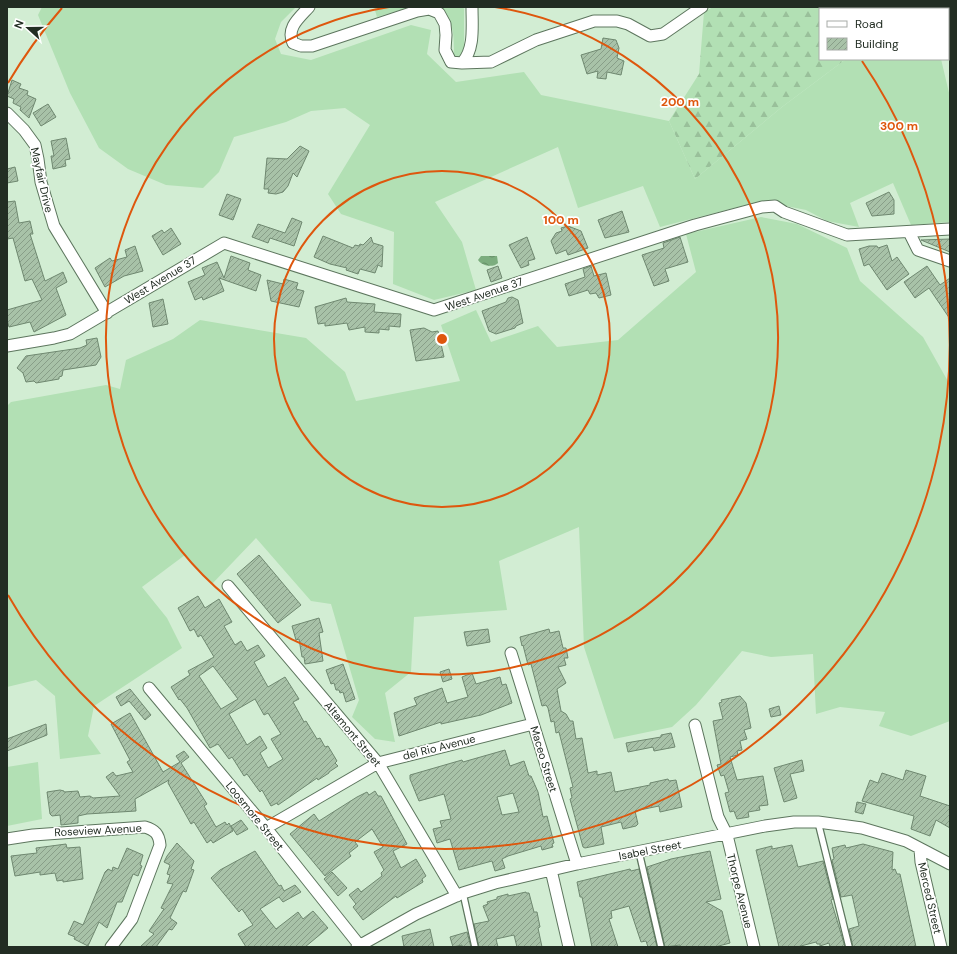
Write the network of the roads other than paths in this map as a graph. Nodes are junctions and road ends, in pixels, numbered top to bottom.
1 (309, 7) edge
2 (472, 7) edge
3 (702, 7) edge
4 (462, 64) junction
5 (7, 113) edge
6 (950, 229) edge
7 (909, 232) junction
8 (950, 261) edge
9 (107, 313) junction
10 (7, 346) edge
11 (228, 586) dead end
12 (511, 653) dead end
13 (149, 688) dead end
14 (533, 724) junction
15 (695, 725) dead end
16 (378, 763) junction
17 (818, 822) junction
18 (266, 828) junction
19 (726, 835) junction
20 (7, 838) edge
21 (920, 849) junction
22 (639, 852) junction
23 (577, 864) junction
24 (950, 864) edge
25 (551, 870) junction
26 (460, 895) junction
27 (374, 937) junction
28 (358, 946) edge
29 (111, 947) edge
30 (379, 947) edge
31 (475, 947) edge
32 (569, 947) edge
33 (661, 947) edge
34 (754, 947) edge
35 (849, 947) edge
36 (941, 947) edge

1 - 4 street
2 - 4 street
3 - 4 street
5 - 9 street, Mayfair Drive
6 - 7 street, West Avenue 37
7 - 8 street
7 - 9 street, West Avenue 37
9 - 10 street, West Avenue 37
11 - 16 street, Altamont Street
12 - 14 street, Maceo Street
13 - 18 street, Loosmore Street
14 - 16 street, del Rio Avenue
14 - 23 street, Maceo Street
15 - 19 street, Thorpe Avenue
16 - 18 street, del Rio Avenue
16 - 26 street, Altamont Street
17 - 19 street, Isabel Street
17 - 21 street, Isabel Street
17 - 35 lane
18 - 28 street, Loosmore Street
19 - 22 street, Isabel Street
19 - 34 street, Thorpe Avenue
20 - 29 street, Roseview Avenue
21 - 24 street, Isabel Street
21 - 36 street, Merced Street
22 - 23 street, Isabel Street
22 - 33 lane
23 - 25 street, Isabel Street
25 - 26 street, Isabel Street
25 - 32 street
26 - 27 street, Isabel Street
26 - 31 lane
27 - 28 street, Isabel Street
27 - 30 street

